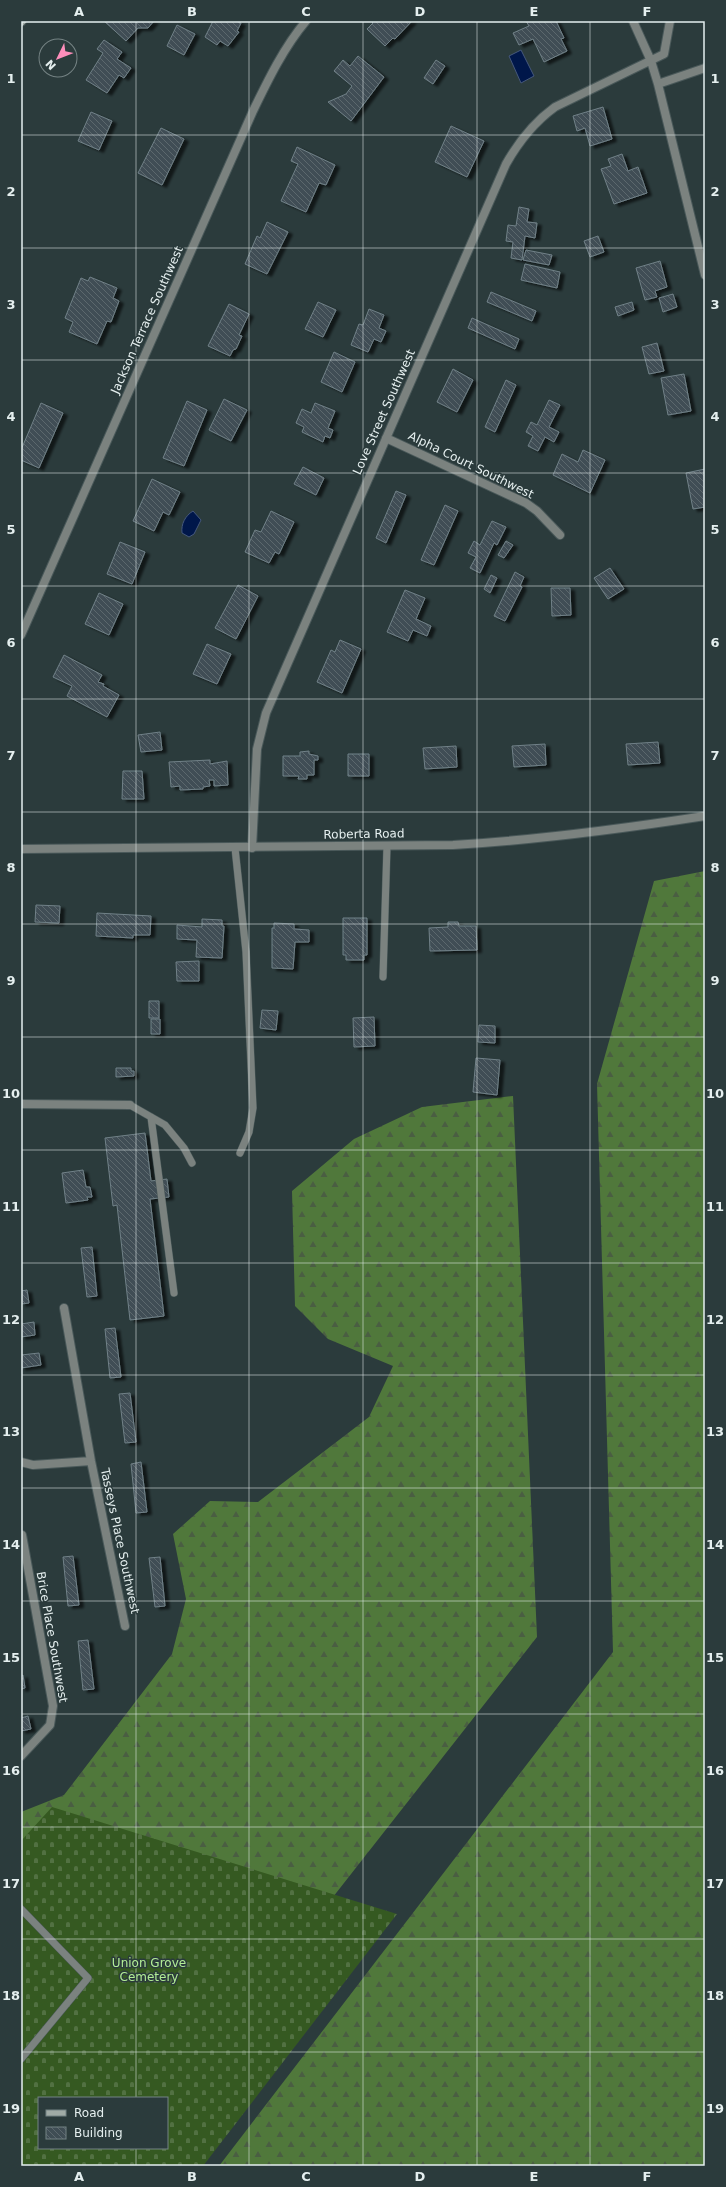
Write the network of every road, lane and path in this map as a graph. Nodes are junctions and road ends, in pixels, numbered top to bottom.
1 (306, 21) edge
2 (633, 21) edge
3 (670, 21) edge
4 (651, 61) junction
5 (705, 68) edge
6 (658, 84) junction
7 (705, 275) edge
8 (386, 438) junction
9 (560, 535) dead end
10 (21, 635) edge
11 (705, 816) edge
12 (387, 846) junction
13 (235, 848) junction
14 (252, 848) junction
15 (21, 849) edge
16 (383, 977) dead end
17 (21, 1104) edge
18 (130, 1105) joint
19 (150, 1117) junction
20 (240, 1152) dead end
21 (192, 1163) dead end
22 (174, 1293) dead end
23 (64, 1308) dead end
24 (91, 1461) junction
25 (21, 1462) edge
26 (22, 1535) dead end
27 (125, 1626) dead end
28 (21, 1756) edge
29 (21, 1909) edge
30 (21, 2059) edge

1 - 10 street, Jackson Terrace Southwest
2 - 4 street
3 - 4 street
4 - 6 street
4 - 8 street, Love Street Southwest
5 - 6 street
6 - 7 street
8 - 9 street, Alpha Court Southwest
8 - 14 street, Love Street Southwest
11 - 12 street, Roberta Road
12 - 14 street, Roberta Road
12 - 16 lane
13 - 14 street, Roberta Road
13 - 15 street, Roberta Road
13 - 20 lane
17 - 18 street
18 - 19 lane
19 - 21 lane
19 - 22 lane
23 - 24 street, Tasseys Place Southwest
24 - 25 street, Tasseys Place Southwest
24 - 27 street, Tasseys Place Southwest
26 - 28 street, Brice Place Southwest
29 - 30 lane

